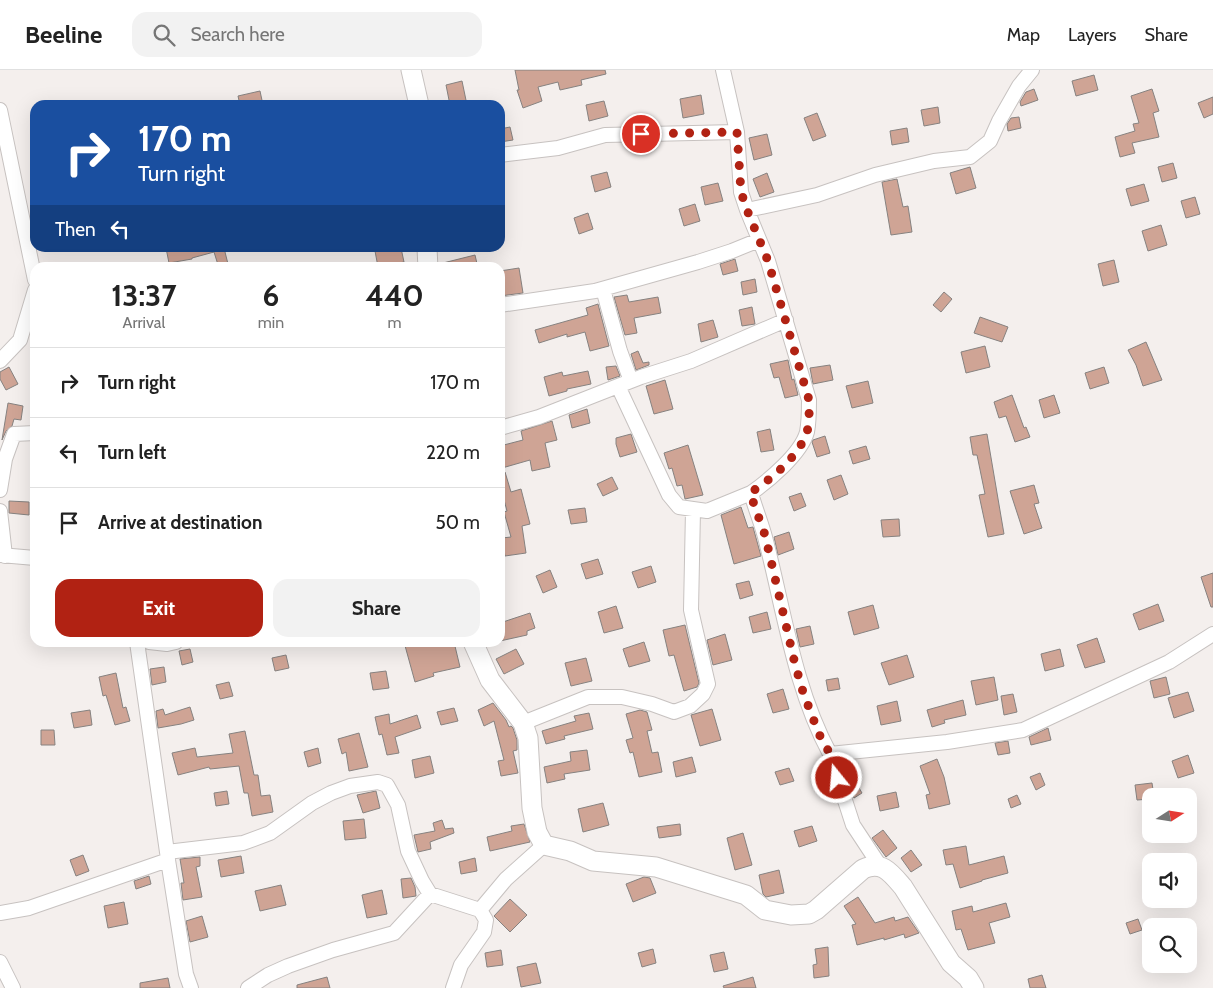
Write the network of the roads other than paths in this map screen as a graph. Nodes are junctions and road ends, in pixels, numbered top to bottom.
1 (411, 70) edge
2 (723, 70) edge
3 (1032, 70) edge
4 (417, 100) edge
5 (0, 110) edge
6 (737, 132) junction
7 (505, 154) edge
8 (747, 210) junction
9 (759, 240) junction
10 (31, 262) edge
11 (603, 289) junction
12 (505, 303) edge
13 (30, 307) edge
14 (786, 320) junction
15 (0, 361) edge
16 (625, 384) junction
17 (505, 427) edge
18 (30, 432) edge
19 (0, 490) edge
20 (750, 493) junction
21 (693, 510) junction
22 (0, 511) edge
23 (2, 556) edge
24 (30, 558) edge
25 (1213, 634) edge
26 (138, 647) edge
27 (475, 647) edge
28 (523, 723) junction
29 (830, 754) junction
30 (544, 845) junction
31 (168, 856) junction
32 (880, 866) junction
33 (430, 894) junction
34 (480, 910) junction
35 (0, 913) edge
36 (0, 962) edge
37 (13, 988) edge
38 (191, 988) edge
39 (248, 988) edge
40 (453, 988) edge
41 (974, 988) edge

1 - 4 main road
2 - 6 street
3 - 8 street
5 - 10 street
6 - 7 street
6 - 8 street
8 - 9 street
9 - 11 street
9 - 14 street
11 - 12 street
11 - 16 street
13 - 15 street
14 - 16 street
14 - 20 street
16 - 17 street
16 - 21 street
18 - 19 street
20 - 21 street
20 - 29 street
21 - 28 street
22 - 23 street
23 - 24 street
25 - 29 street
26 - 31 street
27 - 28 main road
28 - 30 main road
29 - 32 street
30 - 32 main road
30 - 34 street
31 - 33 street
31 - 35 street
31 - 38 street
32 - 41 main road
33 - 34 street
33 - 39 street
34 - 40 street
36 - 37 street

